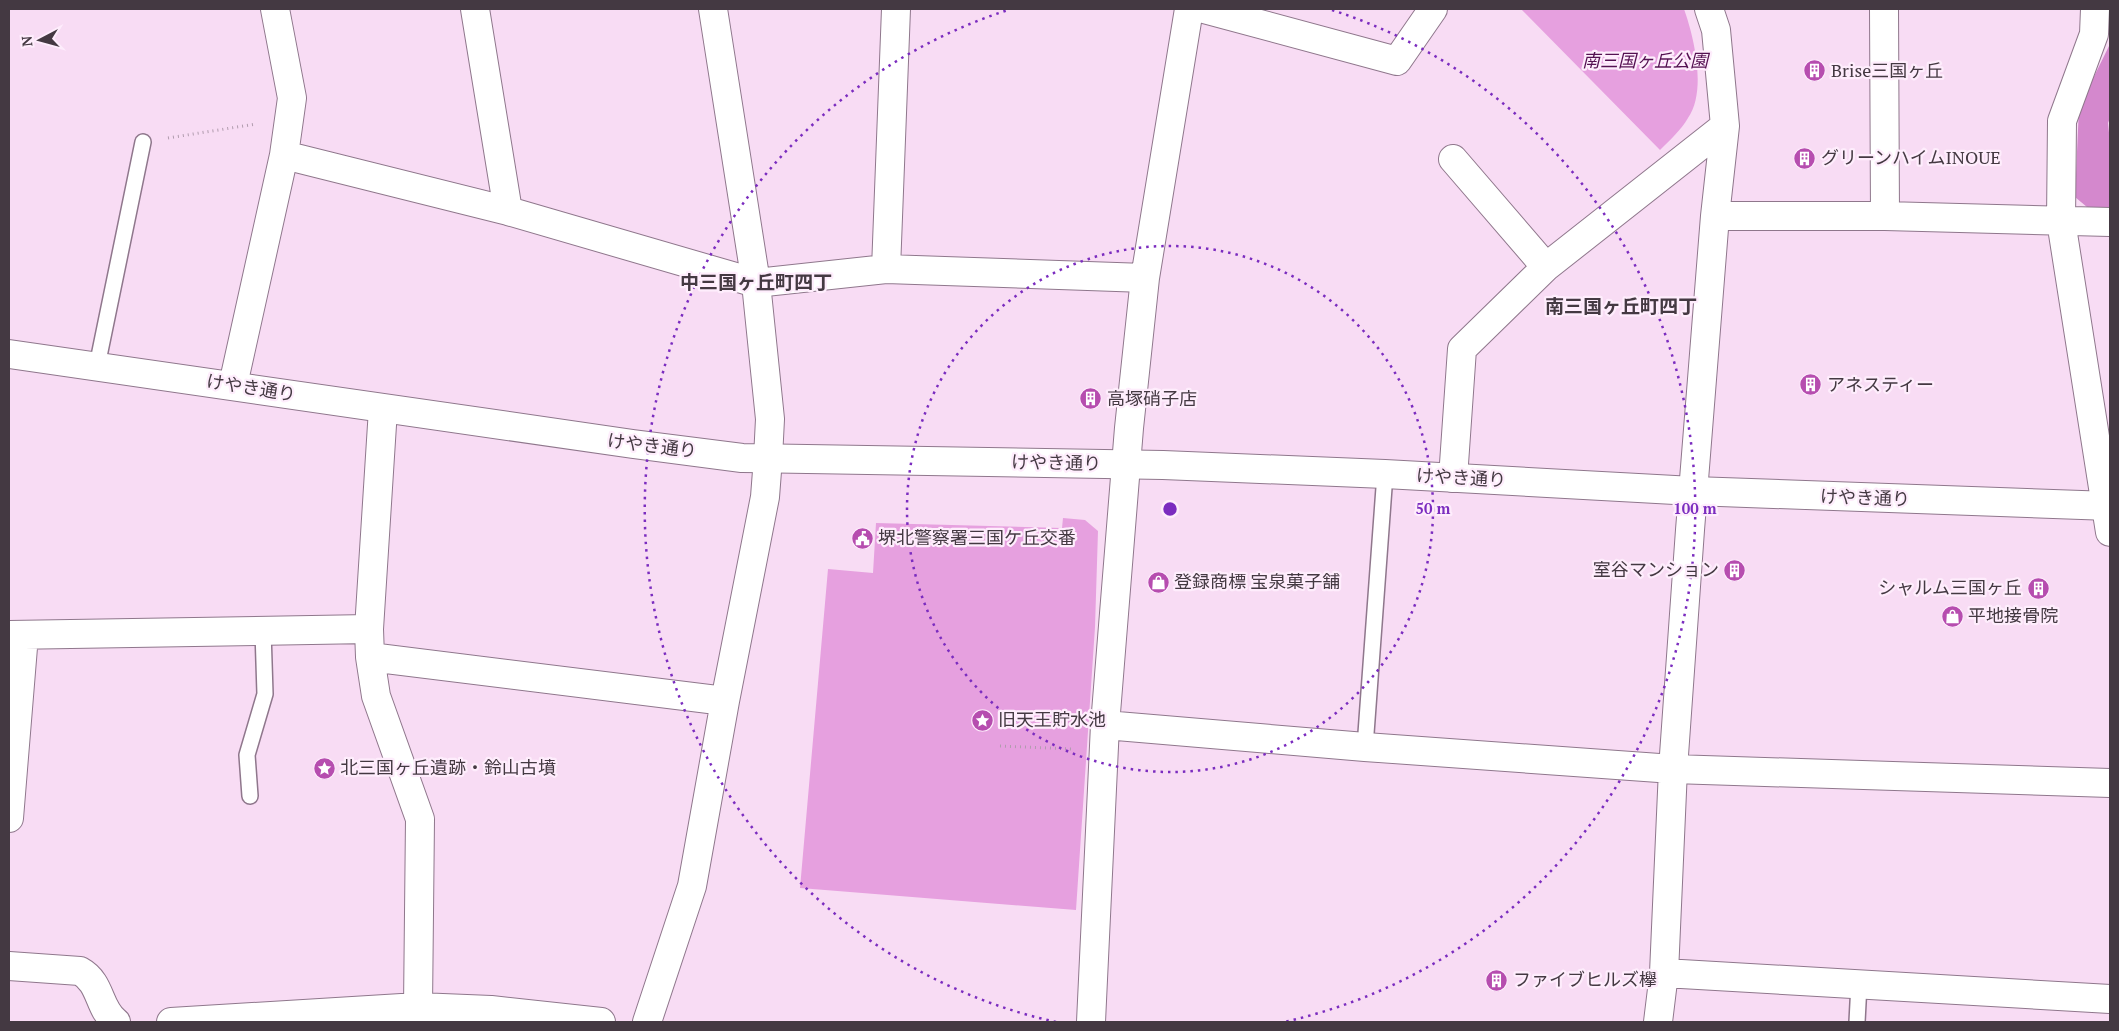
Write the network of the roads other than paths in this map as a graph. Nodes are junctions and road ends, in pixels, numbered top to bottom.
1 (274, 9) edge
2 (475, 9) edge
3 (713, 9) edge
4 (896, 9) edge
5 (1189, 9) edge
6 (1204, 9) edge
7 (1433, 9) edge
8 (1709, 9) edge
9 (1884, 9) edge
10 (2095, 9) edge
11 (1725, 126) junction
12 (143, 142) road end
13 (284, 155) junction
14 (1453, 159) dead end
15 (508, 211) junction
16 (1715, 216) junction
17 (1885, 216) junction
18 (2061, 221) junction
19 (2110, 222) edge
20 (1546, 267) junction
21 (886, 269) junction
22 (1145, 278) junction
23 (756, 283) junction
24 (9, 354) edge
25 (97, 366) junction
26 (233, 385) junction
27 (383, 409) junction
28 (768, 458) junction
29 (1126, 464) junction
30 (1385, 474) junction
31 (1454, 478) junction
32 (1693, 492) junction
33 (2109, 515) edge
34 (369, 629) junction
35 (263, 631) junction
36 (16, 635) edge
37 (370, 657) junction
38 (725, 701) junction
39 (1104, 725) junction
40 (1365, 748) junction
41 (1673, 769) junction
42 (2110, 783) edge
43 (250, 796) dead end
44 (9, 818) edge
45 (9, 966) edge
46 (1664, 973) junction
47 (1859, 984) junction
48 (2110, 999) edge
49 (418, 1007) junction
50 (116, 1022) edge
51 (171, 1022) edge
52 (601, 1022) edge
53 (647, 1022) edge
54 (1091, 1022) edge
55 (1658, 1022) edge
56 (1857, 1022) edge

1 - 13 street
2 - 15 street
3 - 23 street
4 - 21 street
5 - 22 street
6 - 7 street
8 - 11 street
9 - 17 street
10 - 18 street
11 - 16 street
11 - 20 street
12 - 25 lane
13 - 15 street
13 - 26 street
14 - 20 street
15 - 23 street
16 - 17 street
16 - 32 street
17 - 18 street
18 - 19 street
18 - 33 street
20 - 31 street
21 - 22 street
21 - 23 street
22 - 29 street
23 - 28 street
24 - 25 street, けやき通り
25 - 26 street, けやき通り
26 - 27 street, けやき通り
27 - 28 street, けやき通り
27 - 34 street
28 - 29 street, けやき通り
28 - 38 street
29 - 30 street, けやき通り
29 - 39 street
30 - 31 street, けやき通り
30 - 40 lane
31 - 32 street, けやき通り
32 - 33 street, けやき通り
32 - 41 street
34 - 35 street
34 - 37 street
35 - 36 street
35 - 43 lane
36 - 44 street
37 - 38 street
37 - 49 street
38 - 53 street
39 - 40 street
39 - 54 street
40 - 41 street
41 - 42 street
41 - 46 street
45 - 50 street
46 - 47 street
46 - 55 street
47 - 48 street
47 - 56 lane
49 - 51 street
49 - 52 street

